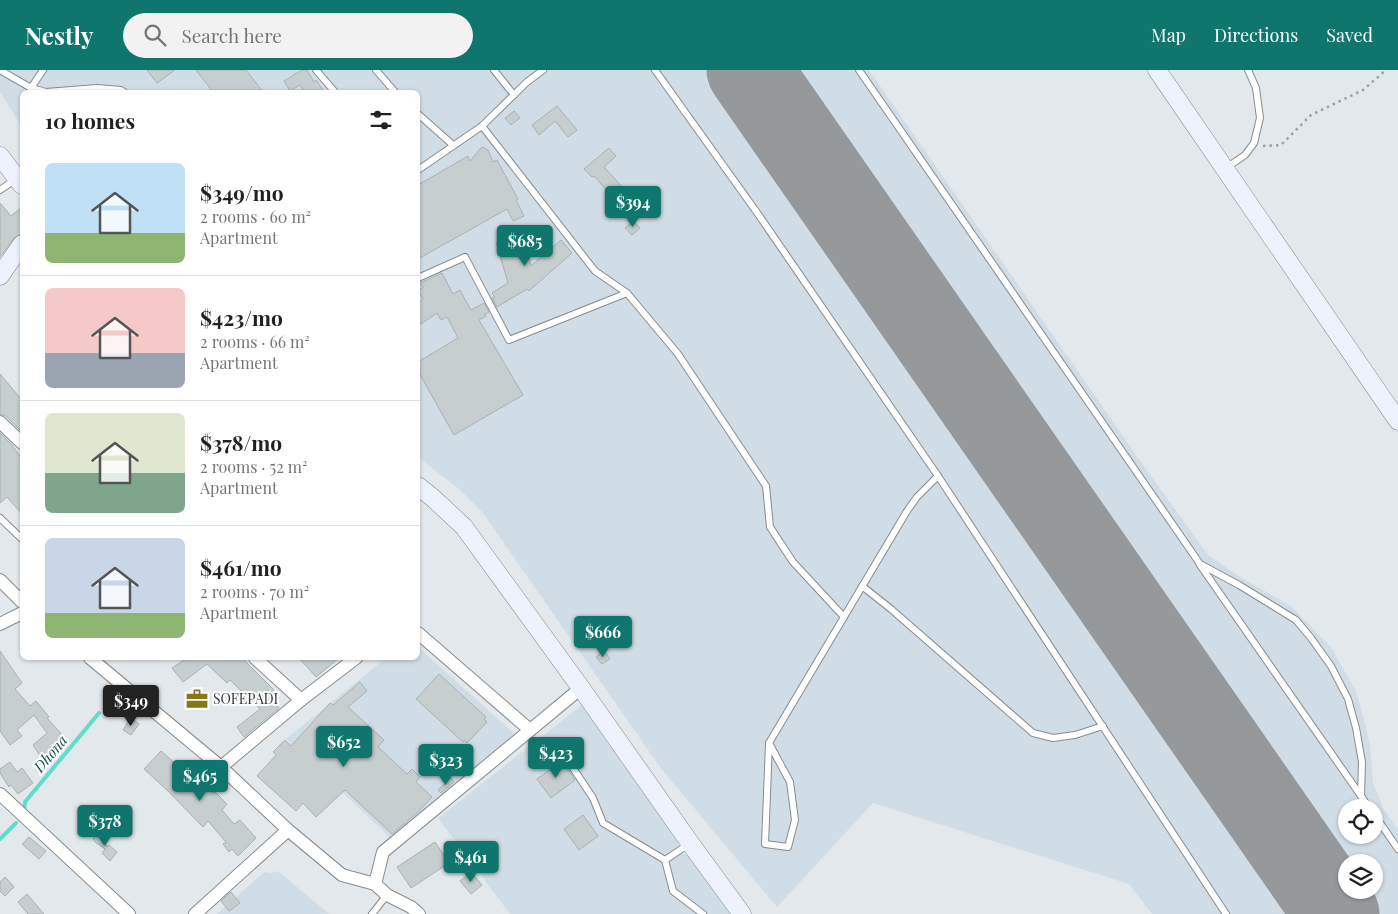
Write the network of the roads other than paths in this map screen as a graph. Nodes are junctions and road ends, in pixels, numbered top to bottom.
1 (0, 70) edge
2 (43, 70) edge
3 (316, 70) edge
4 (376, 70) edge
5 (494, 70) edge
6 (543, 70) edge
7 (655, 70) edge
8 (859, 70) edge
9 (1157, 70) edge
10 (1248, 70) edge
11 (31, 88) junction
12 (38, 90) edge
13 (72, 90) edge
14 (121, 90) edge
15 (333, 90) edge
16 (393, 90) edge
17 (514, 95) junction
18 (420, 116) edge
19 (482, 126) junction
20 (453, 146) junction
21 (0, 156) edge
22 (1226, 168) junction
23 (420, 169) edge
24 (20, 181) edge
25 (0, 190) edge
26 (20, 247) edge
27 (0, 276) edge
28 (420, 277) edge
29 (628, 293) junction
30 (1398, 421) edge
31 (0, 422) edge
32 (20, 441) edge
33 (938, 476) junction
34 (420, 488) edge
35 (0, 518) edge
36 (20, 537) edge
37 (1200, 564) junction
38 (0, 580) edge
39 (862, 586) junction
40 (20, 600) edge
41 (20, 614) edge
42 (844, 617) junction
43 (0, 624) edge
44 (420, 634) edge
45 (92, 660) edge
46 (257, 660) edge
47 (353, 660) edge
48 (581, 688) junction
49 (301, 700) junction
50 (1103, 726) junction
51 (530, 730) junction
52 (769, 743) junction
53 (565, 756) dead end
54 (221, 767) junction
55 (0, 794) edge
56 (1361, 796) junction
57 (1363, 799) edge
58 (1383, 827) edge
59 (288, 830) junction
60 (690, 843) junction
61 (1398, 849) edge
62 (665, 860) junction
63 (375, 884) junction
64 (387, 895) junction
65 (414, 912) edge
66 (129, 914) edge
67 (195, 914) edge
68 (372, 914) edge
69 (703, 914) edge
70 (742, 914) edge
71 (1226, 914) edge

1 - 11 lane
2 - 11 lane
3 - 15 lane
4 - 16 lane
5 - 17 lane
6 - 17 lane
7 - 33 lane
8 - 37 lane
9 - 22 street
10 - 22 lane
11 - 12 lane
13 - 14 lane
17 - 19 lane
18 - 20 lane
19 - 20 lane
19 - 29 lane
20 - 23 lane
21 - 24 street
22 - 30 street
24 - 25 lane
26 - 27 street
28 - 29 lane
29 - 42 lane
31 - 32 street
33 - 39 lane
33 - 50 lane
34 - 48 street
35 - 36 lane
37 - 56 lane
37 - 56 lane
38 - 40 street
39 - 42 lane
39 - 50 lane
41 - 43 street
42 - 52 lane
44 - 51 street
45 - 54 street
46 - 49 street
47 - 49 street
48 - 51 street
48 - 60 street
49 - 54 street
50 - 71 lane
51 - 63 street
52 - 52 lane
53 - 62 lane
54 - 59 street
55 - 66 street
56 - 57 lane
58 - 61 lane
59 - 63 street
59 - 67 street
60 - 62 lane
60 - 70 street
62 - 69 lane
63 - 64 street
64 - 65 street
64 - 68 lane

